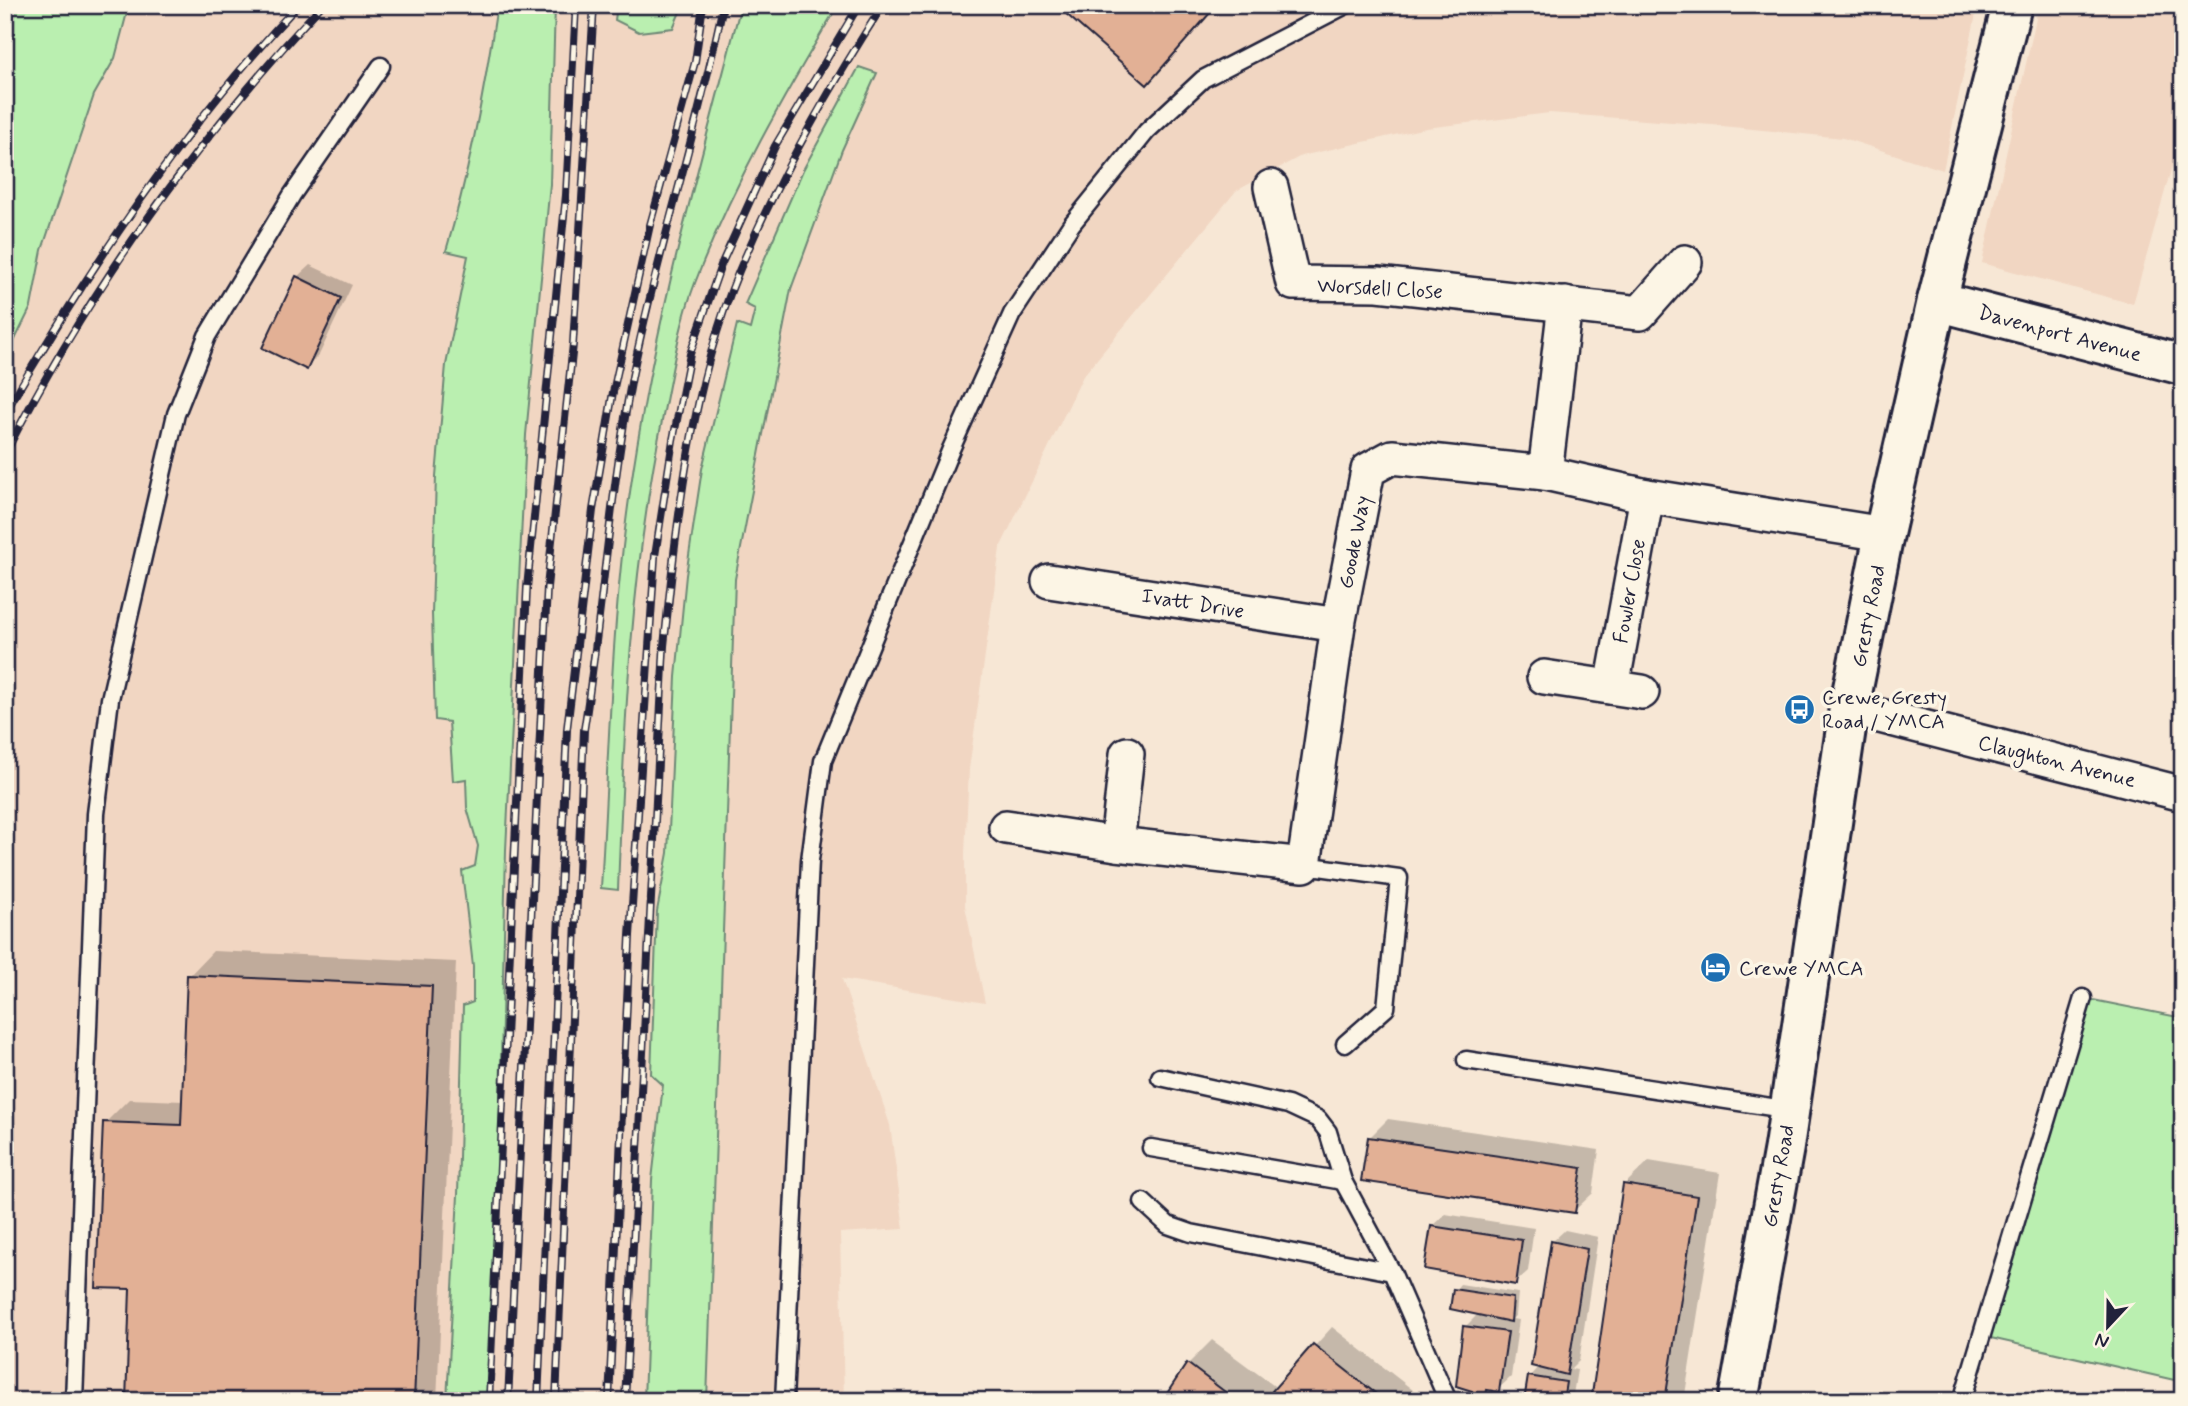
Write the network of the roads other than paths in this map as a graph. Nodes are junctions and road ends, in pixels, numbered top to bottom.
1 (1346, 5) edge
2 (2011, 5) edge
3 (381, 66) dead end
4 (1271, 187) dead end
5 (1685, 262) dead end
6 (1937, 302) junction
7 (1565, 304) junction
8 (2183, 365) edge
9 (1545, 473) junction
10 (1647, 496) junction
11 (1884, 534) junction
12 (1049, 581) dead end
13 (1338, 625) junction
14 (1544, 677) dead end
15 (1849, 708) junction
16 (1127, 754) dead end
17 (2183, 794) edge
18 (1006, 827) dead end
19 (1117, 844) junction
20 (1304, 865) junction
21 (2083, 998) dead end
22 (1345, 1044) dead end
23 (1466, 1060) dead end
24 (1160, 1077) dead end
25 (1790, 1110) junction
26 (1151, 1148) dead end
27 (1343, 1181) junction
28 (1143, 1202) dead end
29 (1392, 1272) junction
30 (74, 1401) edge
31 (784, 1401) edge
32 (1448, 1401) edge
33 (1738, 1401) edge
34 (1962, 1401) edge

1 - 31 lane
2 - 6 main road, Gresty Road
3 - 30 lane
4 - 7 street, Worsdell Close
5 - 7 street, Worsdell Close
6 - 8 main road, Davenport Avenue
6 - 11 main road, Gresty Road
7 - 9 street
9 - 10 street, Goode Way
9 - 13 street, Goode Way
10 - 11 street, Goode Way
10 - 14 street, Fowler Close
11 - 15 main road, Gresty Road
12 - 13 street, Ivatt Drive
13 - 20 street, Goode Way
15 - 17 street, Claughton Avenue
15 - 25 main road, Gresty Road
16 - 19 street
18 - 19 street
19 - 20 street
20 - 22 lane
21 - 34 lane
23 - 25 lane
24 - 27 lane
25 - 33 main road, Gresty Road
26 - 27 lane
27 - 29 lane
28 - 29 lane
29 - 32 lane

